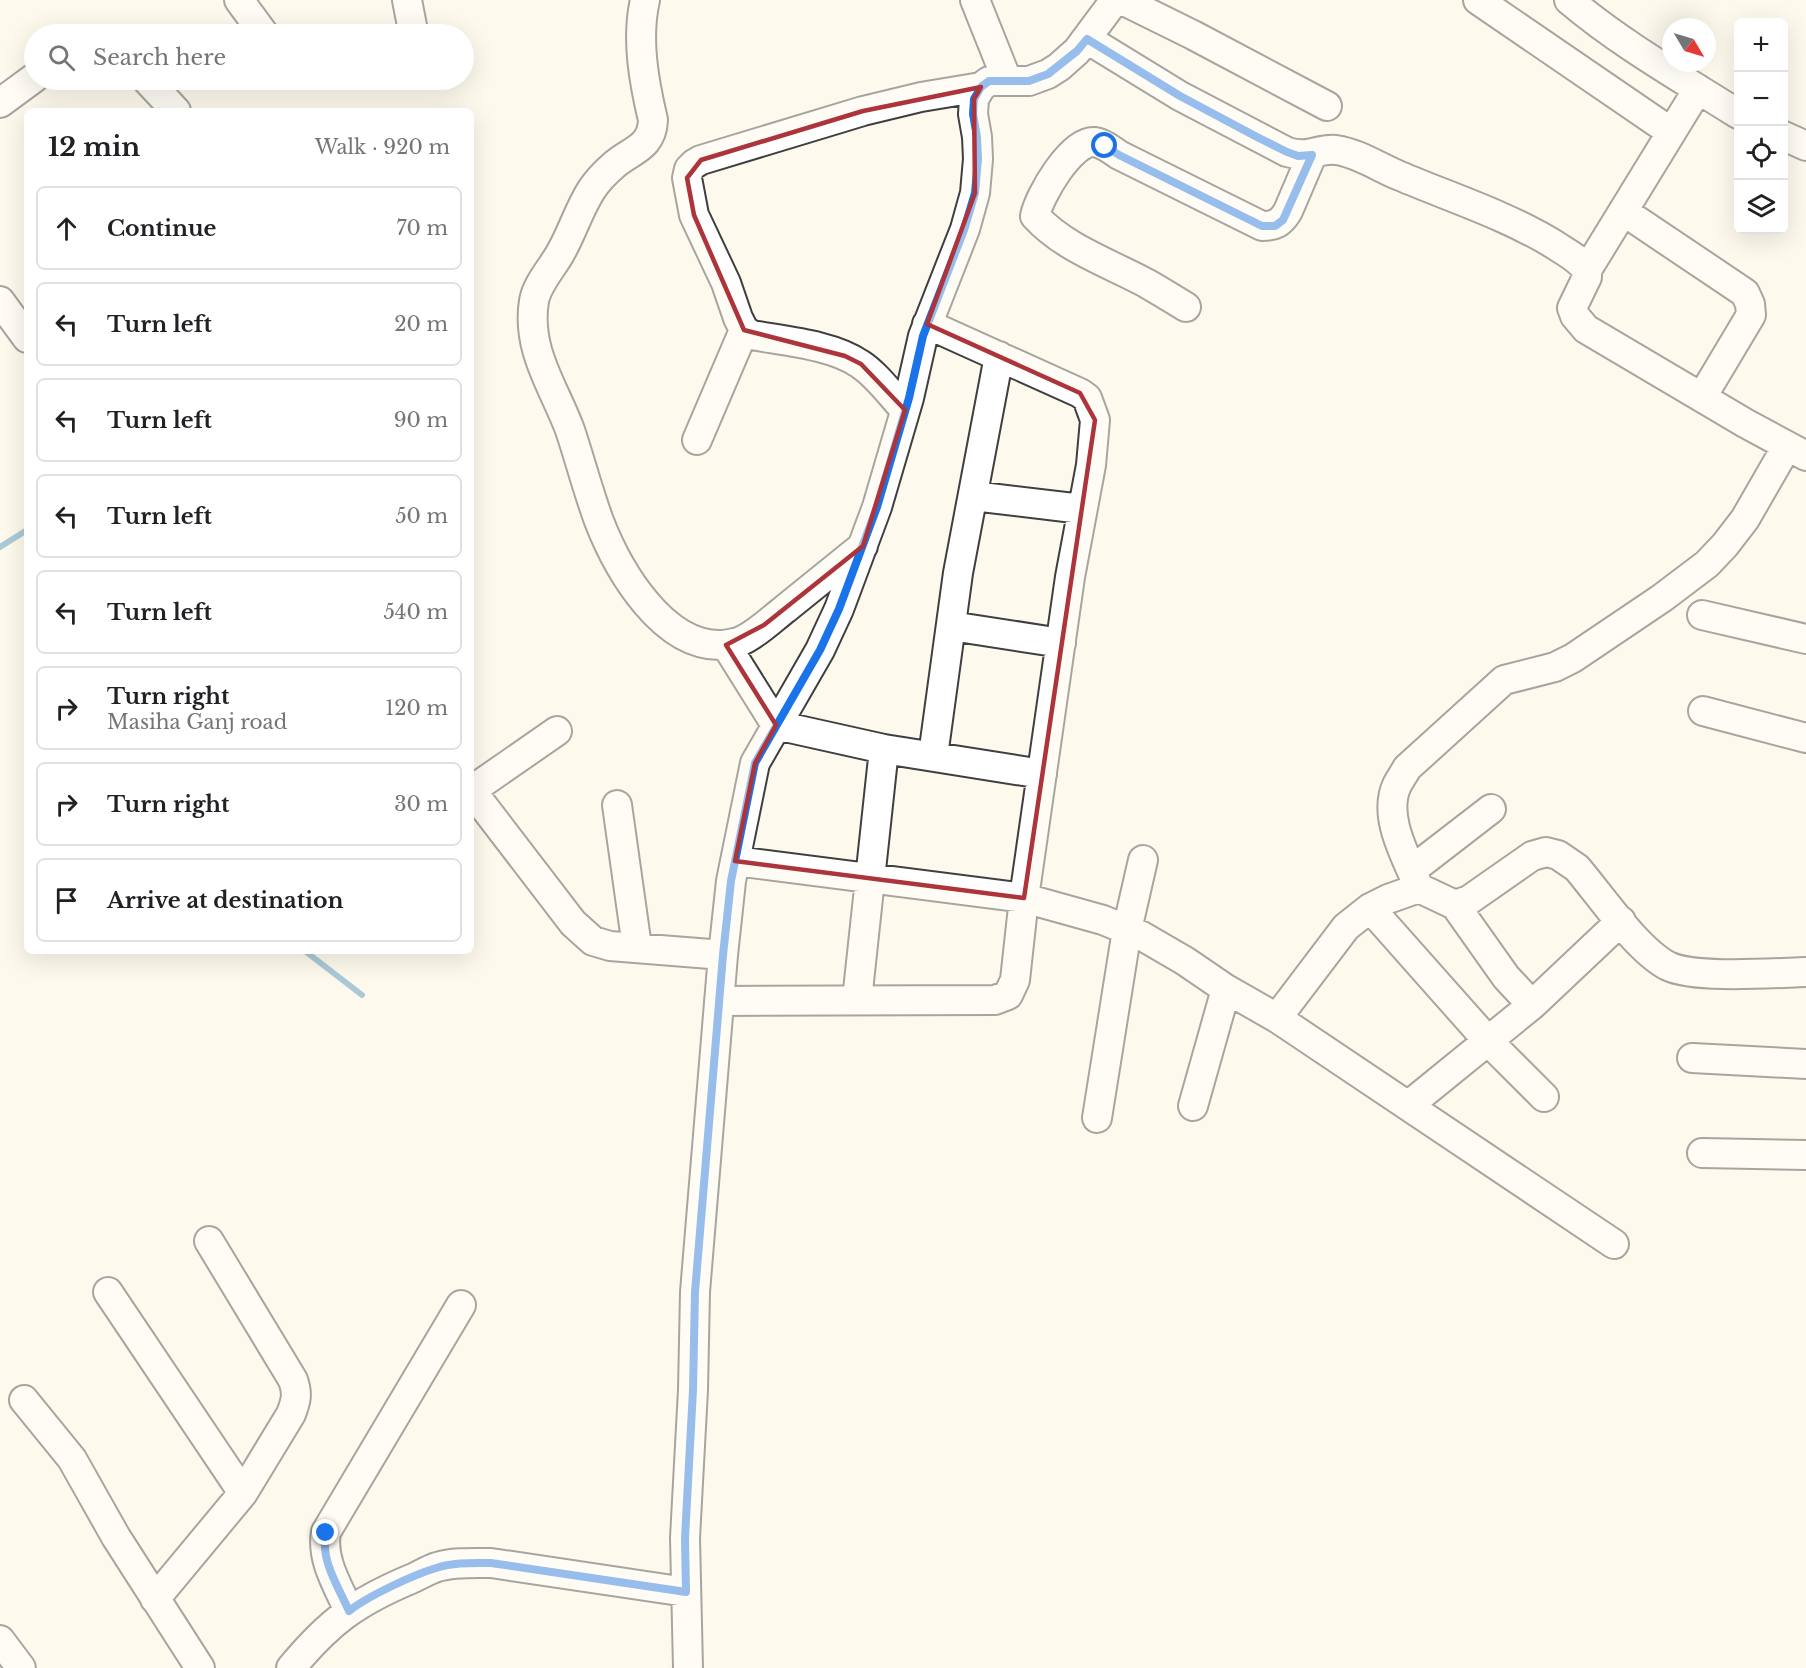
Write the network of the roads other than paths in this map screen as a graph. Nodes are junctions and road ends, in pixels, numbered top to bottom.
1 (239, 0) edge
2 (407, 0) edge
3 (645, 0) edge
4 (975, 0) edge
5 (1115, 0) edge
6 (1122, 0) edge
7 (1478, 0) edge
8 (1569, 0) edge
9 (257, 24) edge
10 (412, 24) edge
11 (1087, 39) junction
12 (994, 83) junction
13 (24, 85) edge
14 (1698, 88) junction
15 (156, 90) edge
16 (0, 103) edge
17 (1328, 106) dead end
18 (173, 108) edge
19 (1734, 111) edge
20 (1671, 132) junction
21 (1788, 138) edge
22 (1806, 146) edge
23 (1312, 155) junction
24 (1623, 212) junction
25 (1587, 270) junction
26 (0, 301) edge
27 (1186, 307) dead end
28 (927, 324) junction
29 (744, 330) junction
30 (24, 334) edge
31 (999, 356) junction
32 (1702, 397) junction
33 (905, 410) junction
34 (697, 440) dead end
35 (1796, 451) edge
36 (973, 496) junction
37 (1082, 509) junction
38 (863, 546) junction
39 (1702, 615) dead end
40 (951, 626) junction
41 (1806, 639) edge
42 (1061, 643) junction
43 (726, 645) junction
44 (1703, 711) dead end
45 (776, 725) junction
46 (557, 731) dead end
47 (1806, 738) edge
48 (884, 749) junction
49 (933, 756) junction
50 (1042, 774) junction
51 (474, 788) edge
52 (474, 794) edge
53 (617, 805) dead end
54 (1491, 809) dead end
55 (1143, 860) dead end
56 (735, 861) junction
57 (871, 879) junction
58 (1415, 879) junction
59 (1024, 898) junction
60 (1455, 905) junction
61 (1370, 909) junction
62 (1621, 921) junction
63 (1128, 930) junction
64 (637, 947) junction
65 (723, 955) junction
66 (1806, 972) edge
67 (1226, 989) junction
68 (857, 1000) junction
69 (719, 1001) junction
70 (1532, 1005) junction
71 (1277, 1017) junction
72 (1488, 1041) junction
73 (1692, 1058) dead end
74 (1806, 1064) edge
75 (1544, 1097) dead end
76 (1409, 1105) junction
77 (1193, 1106) dead end
78 (1097, 1118) dead end
79 (1702, 1153) dead end
80 (1806, 1155) edge
81 (209, 1241) dead end
82 (1614, 1244) dead end
83 (108, 1292) dead end
84 (461, 1305) dead end
85 (24, 1400) dead end
86 (243, 1492) junction
87 (686, 1592) junction
88 (155, 1599) junction
89 (349, 1611) junction
90 (0, 1640) edge
91 (21, 1668) edge
92 (200, 1668) edge
93 (291, 1668) edge
94 (688, 1668) edge

1 - 9 street
2 - 10 street
3 - 43 street
4 - 12 street
5 - 11 street
6 - 17 street
7 - 20 street
8 - 14 street
11 - 12 street
11 - 23 street
12 - 28 street
12 - 29 street
13 - 16 street
14 - 19 street
14 - 20 street
15 - 18 street
20 - 24 street
21 - 22 street
23 - 25 street
23 - 27 street
24 - 25 street
24 - 32 street
25 - 32 street
26 - 30 street
28 - 31 street
28 - 33 street
29 - 33 street
29 - 34 street
31 - 36 street
31 - 37 street
32 - 35 street
33 - 38 street
35 - 58 street
36 - 37 street
36 - 40 street
37 - 42 street
38 - 43 street
38 - 45 street
39 - 41 street
40 - 42 street
40 - 49 street
42 - 50 street
43 - 45 street
44 - 47 street
45 - 48 street
45 - 56 street
46 - 51 street
48 - 49 street
48 - 57 street
49 - 50 street
50 - 59 street
52 - 64 street
53 - 64 street
54 - 58 street
55 - 63 street
56 - 57 street
56 - 65 street
57 - 59 street
57 - 68 street
58 - 60 street
58 - 61 street
59 - 63 street
59 - 68 street
60 - 62 street
60 - 70 street
61 - 71 street
61 - 72 street
62 - 66 street
62 - 70 street
63 - 67 street
63 - 78 street
64 - 65 street
65 - 69 street
67 - 71 street
67 - 77 street
68 - 69 street
69 - 87 street
70 - 72 street
71 - 76 street
72 - 75 street
72 - 76 street
73 - 74 street
76 - 82 street
79 - 80 street
81 - 86 street
83 - 86 street
84 - 89 street
85 - 88 street
86 - 88 street
87 - 89 street
87 - 94 street
88 - 92 street
89 - 93 street
90 - 91 street

